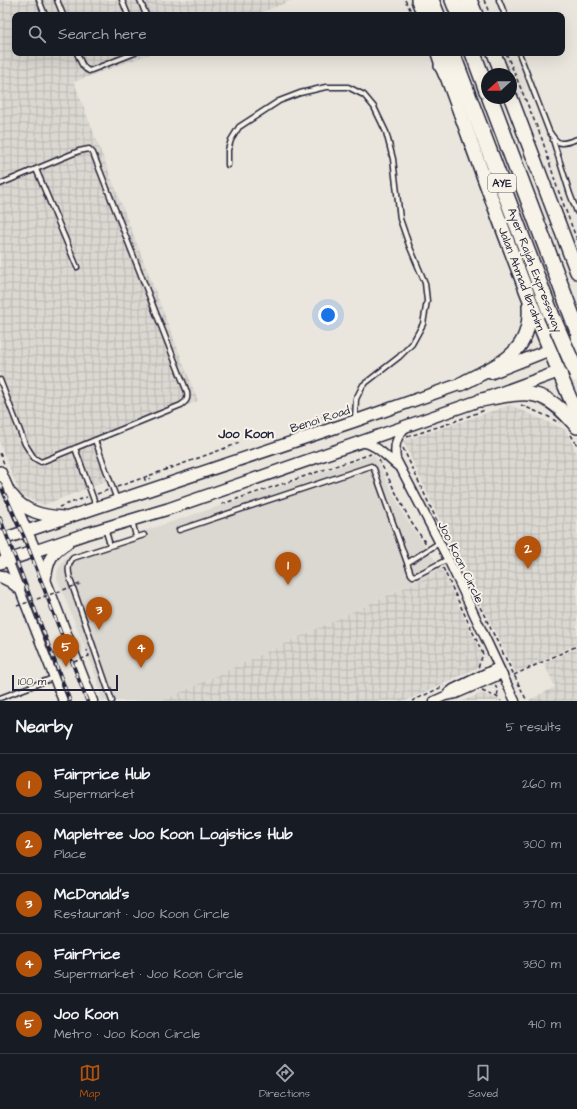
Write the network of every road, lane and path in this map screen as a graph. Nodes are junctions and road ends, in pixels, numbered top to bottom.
1 (39, 0) edge
2 (57, 0) edge
3 (122, 0) edge
4 (140, 0) edge
5 (405, 0) edge
6 (412, 0) edge
7 (419, 0) edge
8 (432, 0) edge
9 (453, 0) edge
10 (469, 0) edge
11 (475, 0) edge
12 (484, 0) edge
13 (499, 0) edge
14 (44, 12) edge
15 (62, 12) edge
16 (127, 12) edge
17 (145, 12) edge
18 (411, 12) edge
19 (418, 12) edge
20 (424, 12) edge
21 (436, 12) edge
22 (458, 12) edge
23 (474, 12) edge
24 (479, 12) edge
25 (489, 12) edge
26 (503, 12) edge
27 (78, 56) edge
28 (127, 56) edge
29 (436, 56) edge
30 (441, 56) edge
31 (453, 56) edge
32 (474, 56) edge
33 (495, 56) edge
34 (507, 56) edge
35 (520, 56) edge
36 (500, 68) edge
37 (446, 74) junction
38 (481, 75) edge
39 (492, 104) edge
40 (513, 104) edge
41 (553, 138) junction
42 (577, 139) edge
43 (228, 165) dead end
44 (36, 169) junction
45 (0, 184) edge
46 (577, 212) edge
47 (577, 240) edge
48 (77, 267) dead end
49 (577, 272) edge
50 (528, 296) junction
51 (535, 314) junction
52 (571, 352) edge
53 (0, 380) edge
54 (461, 384) junction
55 (520, 404) dead end
56 (483, 405) junction
57 (356, 409) junction
58 (577, 414) edge
59 (322, 417) dead end
60 (355, 421) junction
61 (561, 424) dead end
62 (407, 425) junction
63 (574, 430) edge
64 (95, 440) junction
65 (242, 442) dead end
66 (359, 442) junction
67 (396, 442) junction
68 (577, 445) edge
69 (75, 448) junction
70 (376, 450) junction
71 (401, 468) junction
72 (2, 476) edge
73 (144, 477) junction
74 (150, 478) dead end
75 (113, 488) junction
76 (93, 495) junction
77 (117, 501) junction
78 (222, 504) dead end
79 (97, 507) junction
80 (58, 508) dead end
81 (69, 517) junction
82 (132, 520) junction
83 (105, 528) junction
84 (179, 530) dead end
85 (25, 532) junction
86 (85, 534) junction
87 (144, 535) dead end
88 (136, 537) junction
89 (0, 538) edge
90 (439, 543) junction
91 (110, 545) junction
92 (430, 549) junction
93 (35, 551) junction
94 (448, 559) junction
95 (4, 562) edge
96 (407, 563) junction
97 (439, 563) junction
98 (0, 576) edge
99 (45, 579) junction
100 (83, 583) dead end
101 (19, 588) junction
102 (17, 606) dead end
103 (577, 646) edge
104 (87, 650) dead end
105 (74, 662) dead end
106 (481, 663) dead end
107 (500, 670) junction
108 (514, 675) dead end
109 (54, 677) junction
110 (480, 691) dead end
111 (0, 698) edge
112 (63, 701) edge
113 (93, 701) edge
114 (112, 701) edge
115 (434, 701) edge
116 (501, 701) edge
117 (515, 701) edge

1 - 14 lane
2 - 15 lane
3 - 16 lane
4 - 17 lane
5 - 18 path
6 - 19 main road
7 - 20 highway
8 - 21 highway
9 - 22 highway
10 - 23 highway
11 - 24 main road
12 - 25 path
13 - 26 lane
27 - 28 lane
29 - 37 main road, Jalan Ahmad Ibrahim
30 - 37 highway
31 - 52 highway, Ayer Rajah Expressway / AYE, bridge
32 - 38 highway
33 - 36 main road
34 - 47 path
35 - 41 lane
37 - 50 main road, Jalan Ahmad Ibrahim
39 - 52 highway, Ayer Rajah Expressway / AYE
40 - 49 main road
41 - 42 lane
41 - 46 lane
43 - 57 lane
44 - 45 lane
44 - 48 lane
44 - 64 lane
50 - 51 main road, Jalan Ahmad Ibrahim
50 - 54 main road
51 - 52 main road, Jalan Ahmad Ibrahim
51 - 52 main road
52 - 54 main road, Benoi Road
52 - 56 main road
52 - 58 main road, Jalan Ahmad Ibrahim
53 - 69 lane
54 - 60 main road, Benoi Road
55 - 61 path
56 - 62 main road
56 - 63 main road
56 - 67 path
57 - 59 path
57 - 60 lane
60 - 77 main road, Benoi Road
62 - 66 main road
62 - 67 street
63 - 68 path
64 - 69 lane
64 - 75 lane
65 - 73 path
66 - 70 street, Joo Koon Circle
66 - 82 main road
67 - 71 street, Joo Koon Circle
69 - 76 lane
70 - 71 street, Joo Koon Circle
70 - 78 path
70 - 92 path
71 - 90 street, Joo Koon Circle
72 - 81 main road
72 - 85 main road
73 - 74 path
73 - 75 path
75 - 76 path
75 - 77 lane
76 - 79 lane
76 - 80 path
77 - 79 main road, Benoi Road
79 - 81 main road, Benoi Road
81 - 85 main road, Benoi Road
82 - 83 main road
82 - 88 lane
83 - 86 main road
83 - 91 lane
84 - 96 lane
85 - 89 main road, Benoi Road
85 - 93 main road
86 - 93 main road
86 - 99 main road
87 - 88 lane
88 - 91 lane
89 - 95 main road
90 - 92 lane
90 - 94 street, Joo Koon Circle
91 - 114 lane
92 - 96 lane
93 - 95 main road
93 - 99 street
94 - 97 lane
94 - 107 street, Joo Koon Circle
95 - 101 street
96 - 97 lane
97 - 106 path
98 - 101 main road
99 - 113 street
100 - 102 path, bridge
101 - 109 street
103 - 108 path
104 - 105 path, bridge
107 - 115 street
107 - 117 street, Joo Koon Circle
109 - 111 lane
109 - 112 street
110 - 116 path

